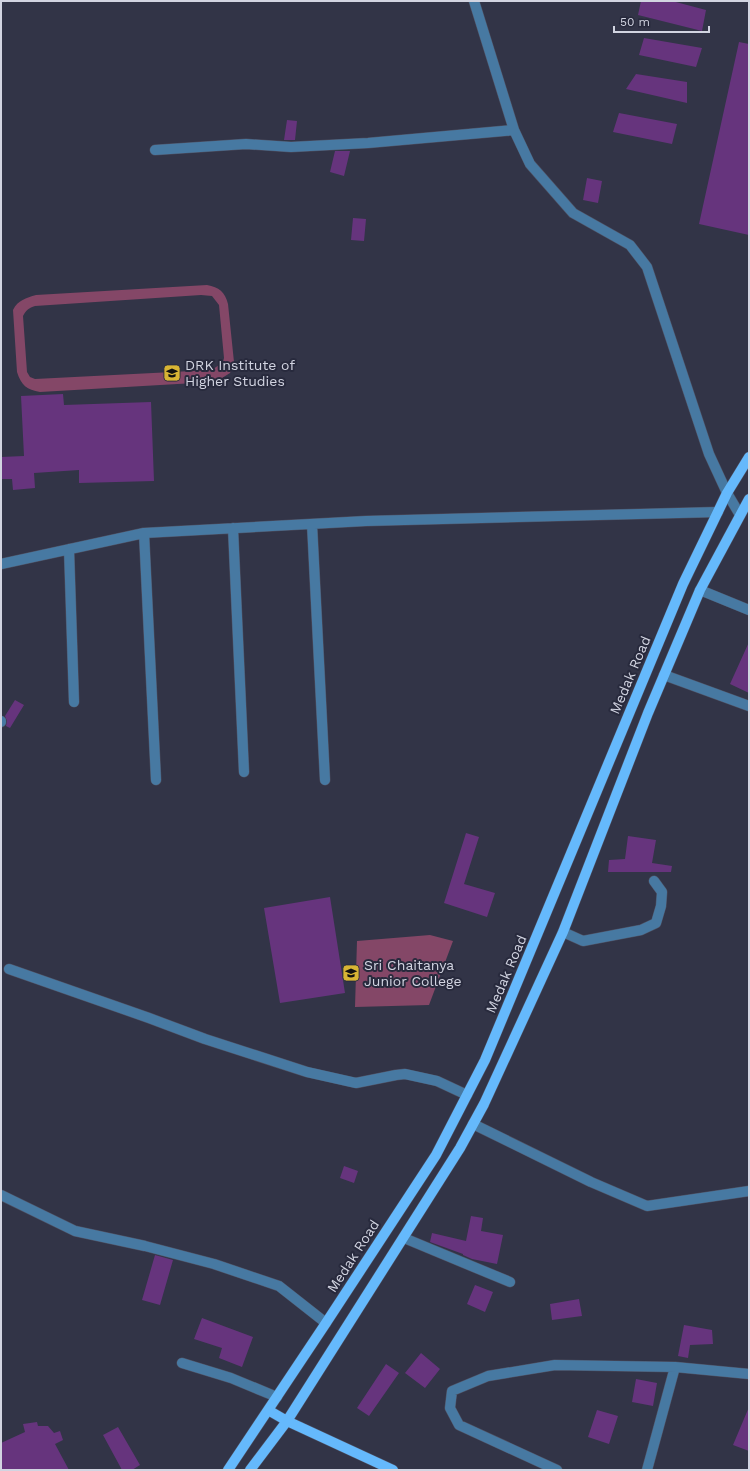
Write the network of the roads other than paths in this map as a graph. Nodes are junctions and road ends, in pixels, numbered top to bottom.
1 (474, 1) edge
2 (514, 130) junction
3 (155, 150) dead end
4 (749, 457) edge
5 (727, 492) junction
6 (749, 499) edge
7 (718, 512) junction
8 (740, 515) junction
9 (312, 524) junction
10 (233, 528) junction
11 (144, 533) junction
12 (69, 550) junction
13 (1, 564) edge
14 (700, 590) junction
15 (749, 610) edge
16 (664, 675) junction
17 (74, 702) dead end
18 (749, 706) edge
19 (244, 772) dead end
20 (156, 780) dead end
21 (325, 780) dead end
22 (654, 881) dead end
23 (563, 932) junction
24 (8, 970) dead end
25 (467, 1095) junction
26 (473, 1124) junction
27 (749, 1191) edge
28 (1, 1195) edge
29 (404, 1238) junction
30 (510, 1282) dead end
31 (326, 1323) junction
32 (182, 1363) dead end
33 (675, 1367) junction
34 (749, 1374) edge
35 (277, 1397) junction
36 (268, 1410) junction
37 (287, 1421) junction
38 (228, 1470) edge
39 (250, 1470) edge
40 (393, 1470) edge
41 (557, 1470) edge
42 (648, 1470) edge

1 - 2 street
2 - 3 street
2 - 5 street
4 - 5 main road, Medak Road
5 - 7 main road, Medak Road
5 - 8 street
6 - 8 main road
7 - 9 street
7 - 25 main road, Medak Road
8 - 14 main road
9 - 10 street
9 - 21 street
10 - 11 street
10 - 19 street
11 - 12 street
11 - 20 street
12 - 13 street
12 - 17 street
14 - 15 street
14 - 16 main road
16 - 18 street
16 - 23 main road
22 - 23 street
23 - 26 main road
24 - 25 street
25 - 31 main road, Medak Road
26 - 27 street
26 - 29 main road
28 - 31 street
29 - 30 street
29 - 37 main road
31 - 35 main road, Medak Road
32 - 35 street
33 - 34 street
33 - 41 street
33 - 42 street
35 - 36 main road, Medak Road
36 - 37 main road
36 - 38 main road, Medak Road
37 - 39 main road
37 - 40 main road

